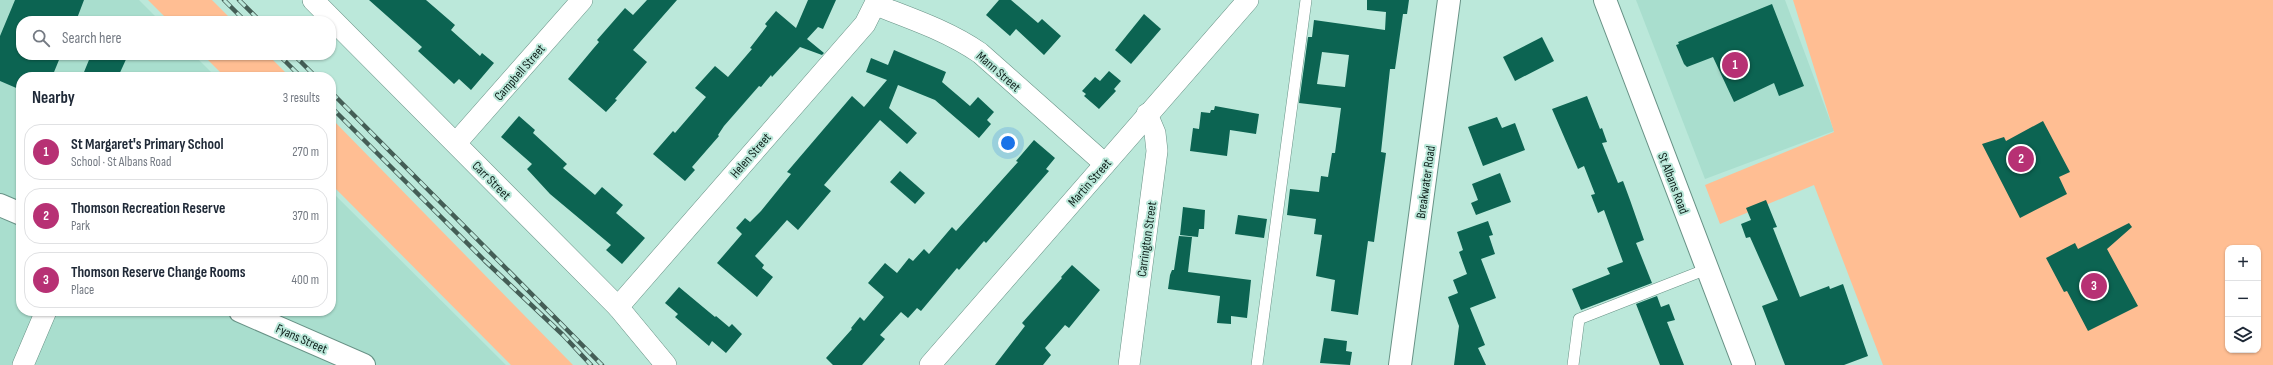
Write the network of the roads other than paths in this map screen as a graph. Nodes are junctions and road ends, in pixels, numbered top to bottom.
1 (313, 0) edge
2 (582, 0) edge
3 (1248, 0) edge
4 (1306, 0) edge
5 (1450, 0) edge
6 (1605, 0) edge
7 (876, 3) edge
8 (329, 16) edge
9 (336, 23) edge
10 (1147, 114) junction
11 (456, 143) junction
12 (1105, 164) junction
13 (0, 205) edge
14 (16, 212) edge
15 (1707, 269) junction
16 (618, 307) junction
17 (44, 316) edge
18 (251, 316) edge
19 (23, 365) edge
20 (364, 365) edge
21 (666, 365) edge
22 (930, 365) edge
23 (1129, 365) edge
24 (1257, 365) edge
25 (1400, 365) edge
26 (1573, 365) edge
27 (1744, 365) edge

1 - 8 street, Carr Street
2 - 11 street, Campbell Street
3 - 10 street, Martin Street
4 - 24 lane
5 - 25 street, Breakwater Road
6 - 15 street, St Albans Road
7 - 12 street, Mann Street
7 - 16 street, Helen Street
9 - 11 street, Carr Street
10 - 12 street, Martin Street
10 - 23 street, Carrington Street
11 - 16 street, Carr Street
12 - 22 street, Martin Street
13 - 14 street
15 - 26 lane
15 - 27 street, St Albans Road
16 - 21 street, Carr Street
17 - 19 street
18 - 20 street, Fyans Street

